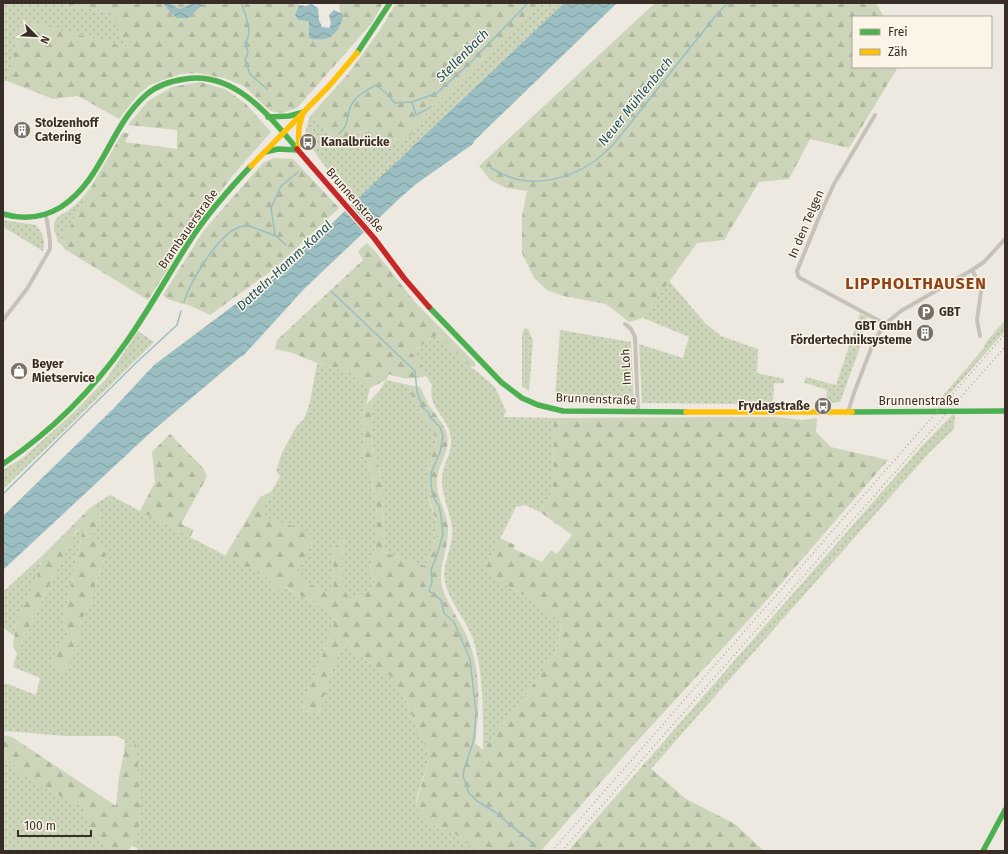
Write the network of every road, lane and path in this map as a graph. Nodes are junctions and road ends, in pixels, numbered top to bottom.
1 (390, 3) edge
2 (304, 112) junction
3 (875, 115) dead end
4 (268, 117) junction
5 (283, 133) junction
6 (298, 150) junction
7 (264, 153) junction
8 (3, 214) edge
9 (46, 215) junction
10 (1005, 239) edge
11 (972, 270) junction
12 (3, 320) edge
13 (625, 324) dead end
14 (885, 324) junction
15 (980, 336) dead end
16 (638, 411) junction
17 (1005, 411) edge
18 (848, 412) junction
19 (3, 464) edge
20 (1005, 810) edge
21 (984, 851) edge

1 - 2 street, Brambauerstraße
2 - 4 street
2 - 5 street, Brambauerstraße
2 - 6 street
3 - 14 street, In den Telgen
4 - 5 street, Brunnenstraße
4 - 9 street, Brunnenstraße
5 - 6 street, Brunnenstraße
5 - 7 street, Brambauerstraße
6 - 7 street
6 - 16 street, Brunnenstraße
7 - 19 street, Brambauerstraße
8 - 9 street, Brunnenstraße
9 - 12 street
10 - 11 street
11 - 14 street
11 - 15 street
13 - 16 street, Im Loh
14 - 18 street
16 - 18 street, Brunnenstraße
17 - 18 street, Brunnenstraße
20 - 21 street

